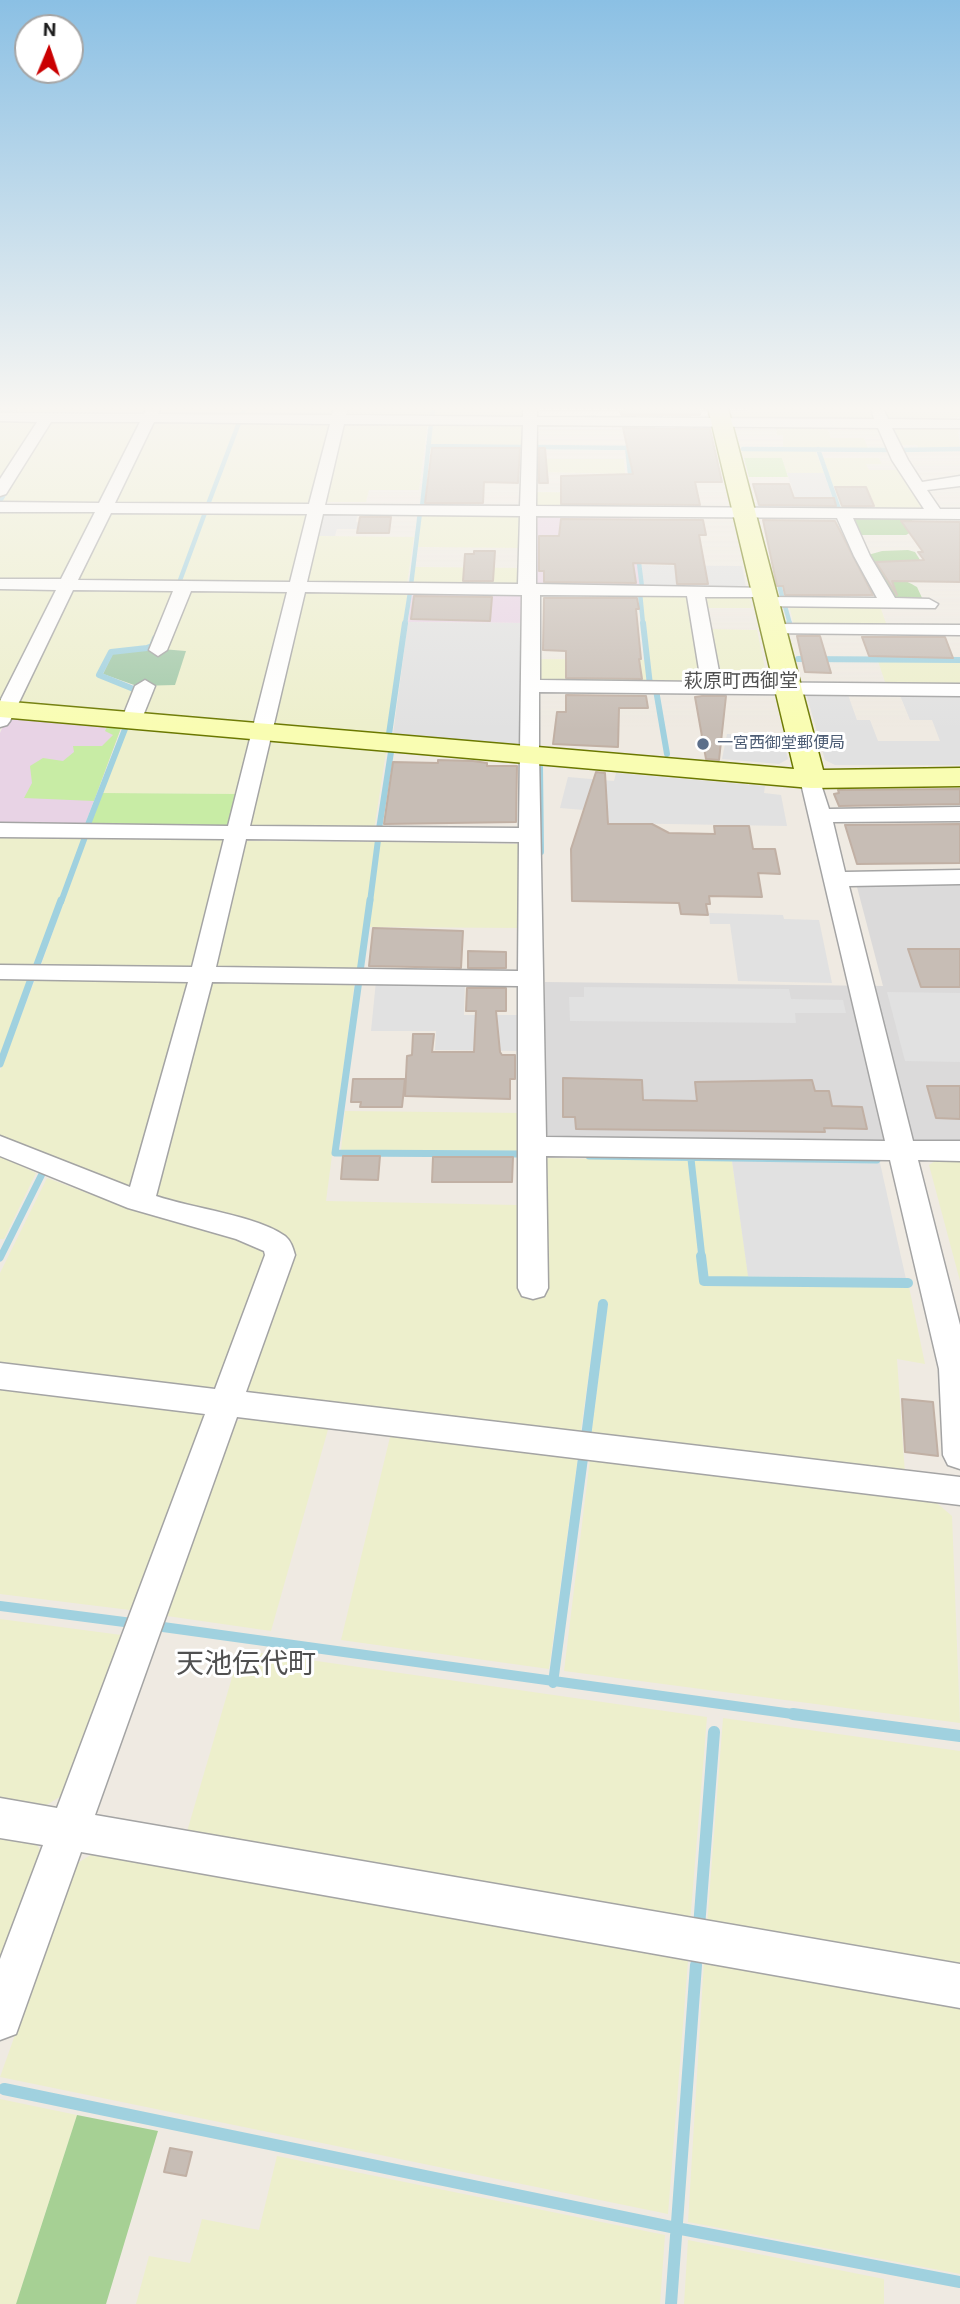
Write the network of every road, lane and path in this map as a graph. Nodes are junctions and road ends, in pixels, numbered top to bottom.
1 (101, 516) edge
2 (315, 516) edge
3 (530, 516) edge
4 (744, 516) edge
5 (844, 516) edge
6 (0, 584) edge
7 (67, 585) junction
8 (184, 586) junction
9 (296, 587) junction
10 (527, 589) junction
11 (695, 591) junction
12 (764, 597) junction
13 (889, 603) junction
14 (929, 604) dead end
15 (772, 629) junction
16 (960, 630) edge
17 (158, 650) dead end
18 (145, 686) dead end
19 (530, 686) junction
20 (712, 688) junction
21 (787, 689) junction
22 (960, 690) edge
23 (2, 713) edge
24 (131, 721) junction
25 (262, 732) junction
26 (529, 754) junction
27 (960, 777) edge
28 (811, 779) junction
29 (960, 814) edge
30 (821, 816) junction
31 (0, 830) edge
32 (236, 833) junction
33 (529, 835) junction
34 (960, 877) edge
35 (836, 879) junction
36 (0, 972) edge
37 (202, 975) junction
38 (530, 979) junction
39 (0, 1145) edge
40 (531, 1146) junction
41 (902, 1151) junction
42 (960, 1151) edge
43 (141, 1201) junction
44 (533, 1288) dead end
45 (0, 1376) edge
46 (228, 1404) junction
47 (960, 1455) edge
48 (960, 1491) edge
49 (0, 1818) edge
50 (68, 1830) junction
51 (960, 1986) edge
52 (0, 2018) edge

1 - 7 street
2 - 9 street
3 - 10 street
4 - 12 street
5 - 13 street
6 - 7 street
7 - 8 street
7 - 23 street
8 - 9 street
8 - 17 street
9 - 10 street
9 - 25 street
10 - 11 street
10 - 19 street
11 - 12 street
11 - 20 street
12 - 13 street
12 - 15 street
13 - 14 street
15 - 16 street
15 - 21 street
18 - 24 street
19 - 20 street
19 - 26 street
20 - 21 street
21 - 22 street
21 - 28 street
23 - 24 street
24 - 25 street
25 - 26 street
25 - 32 street
26 - 28 street
26 - 33 street
27 - 28 street
28 - 30 street
29 - 30 street
30 - 35 street
31 - 32 street
32 - 33 street
32 - 37 street
33 - 38 street
34 - 35 street
35 - 41 street
36 - 37 street
37 - 38 street
37 - 43 street
38 - 40 street
39 - 43 street
40 - 41 street
40 - 44 street
41 - 42 street
41 - 47 street
43 - 46 street
45 - 46 street
46 - 48 street
46 - 50 street
49 - 50 street
50 - 51 street
50 - 52 street

